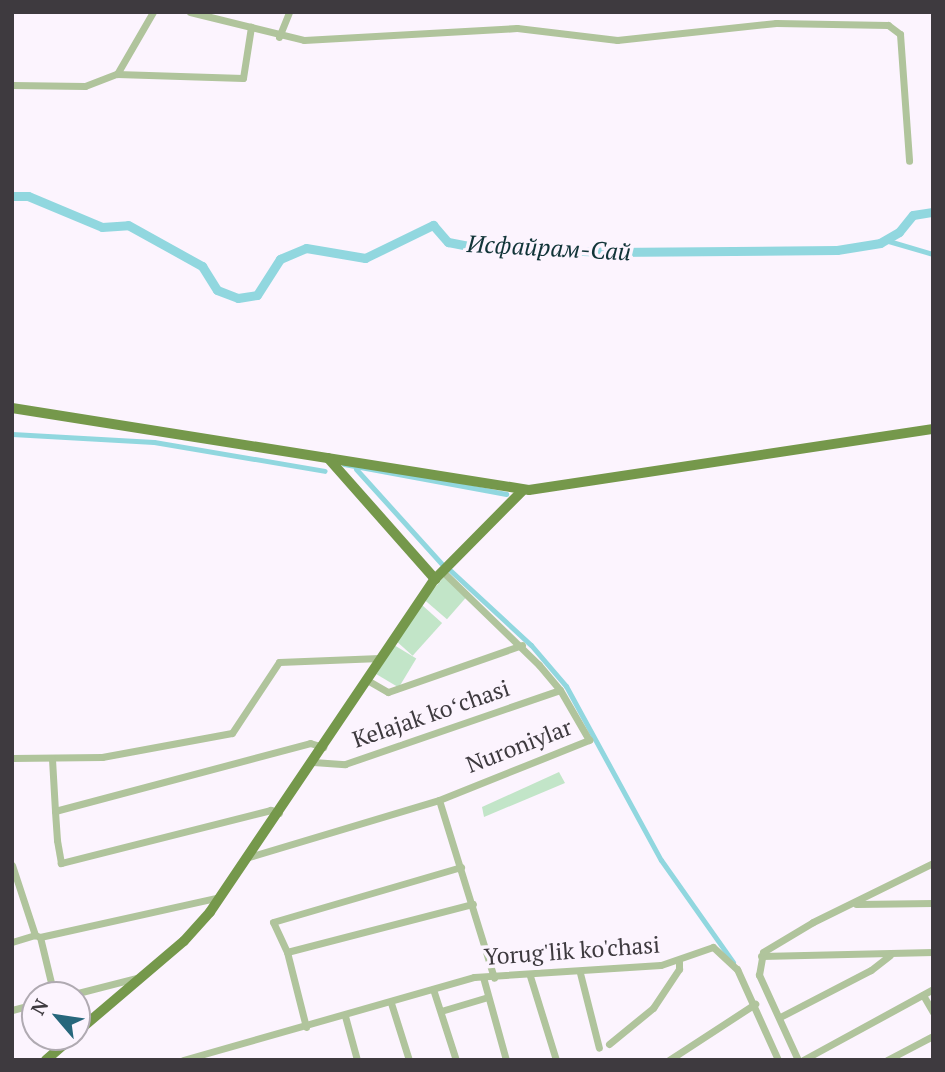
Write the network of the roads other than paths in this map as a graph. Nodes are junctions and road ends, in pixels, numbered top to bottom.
1 (153, 12) edge
2 (190, 12) edge
3 (289, 12) edge
4 (251, 27) junction
5 (279, 37) junction
6 (117, 74) junction
7 (12, 85) edge
8 (909, 161) dead end
9 (12, 408) edge
10 (933, 429) edge
11 (328, 457) junction
12 (523, 490) junction
13 (438, 575) junction
14 (522, 645) junction
15 (380, 658) junction
16 (367, 680) junction
17 (560, 690) junction
18 (323, 747) junction
19 (12, 758) edge
20 (52, 759) junction
21 (313, 762) junction
22 (439, 800) junction
23 (55, 811) junction
24 (279, 813) junction
25 (249, 857) junction
26 (933, 863) edge
27 (12, 865) edge
28 (461, 867) junction
29 (220, 897) junction
30 (933, 902) edge
31 (473, 904) junction
32 (855, 904) junction
33 (37, 936) junction
34 (12, 942) edge
35 (287, 952) junction
36 (933, 952) edge
37 (890, 955) junction
38 (761, 956) junction
39 (679, 962) junction
40 (580, 972) junction
41 (482, 976) junction
42 (530, 976) junction
43 (141, 977) junction
44 (494, 978) junction
45 (50, 981) edge
46 (433, 989) junction
47 (933, 989) edge
48 (91, 990) edge
49 (923, 995) junction
50 (488, 997) junction
51 (391, 1003) junction
52 (755, 1004) junction
53 (441, 1011) junction
54 (933, 1013) edge
55 (345, 1016) junction
56 (780, 1017) junction
57 (91, 1020) edge
58 (306, 1027) junction
59 (933, 1036) edge
60 (609, 1044) dead end
61 (599, 1048) dead end
62 (183, 1060) edge
63 (357, 1060) edge
64 (409, 1060) edge
65 (456, 1060) edge
66 (506, 1060) edge
67 (556, 1060) edge
68 (669, 1060) edge
69 (778, 1060) edge
70 (798, 1060) edge
71 (803, 1060) edge
72 (887, 1060) edge

1 - 6 street
2 - 4 street
3 - 5 street
4 - 5 street
4 - 6 street
5 - 8 street
6 - 7 street
9 - 11 main road
10 - 12 main road
11 - 12 main road
11 - 13 main road
12 - 13 main road
13 - 14 street, Nuroniylar
13 - 15 main road
14 - 16 street
14 - 17 street, Nuroniylar
15 - 16 main road
15 - 20 street
16 - 18 main road
17 - 21 street, Kelajak koʻchasi
17 - 22 street, Nuroniylar
18 - 21 main road
18 - 23 street
19 - 20 street
20 - 23 street
21 - 24 main road
22 - 25 street, Nuroniylar
22 - 28 street
23 - 24 street
24 - 25 main road
25 - 29 main road
26 - 32 street
27 - 33 street
28 - 31 street
28 - 35 street
29 - 33 street
29 - 43 main road
30 - 32 street
31 - 35 street
31 - 44 street
32 - 38 street
33 - 34 street
33 - 45 street
35 - 58 street
36 - 37 street
37 - 38 street
37 - 56 street
38 - 56 street
39 - 40 street, Yorug'lik ko'chasi
39 - 52 street, Yorug'lik ko'chasi
39 - 60 street
40 - 42 street, Yorug'lik ko'chasi
40 - 61 street
41 - 44 street, Yorug'lik ko'chasi
41 - 46 street, Yorug'lik ko'chasi
41 - 50 street
42 - 44 street, Yorug'lik ko'chasi
42 - 67 street
43 - 48 street
43 - 57 main road
46 - 51 street, Yorug'lik ko'chasi
46 - 53 street
47 - 49 street
49 - 54 street
49 - 71 street
50 - 53 street
50 - 66 street
51 - 55 street, Yorug'lik ko'chasi
51 - 64 street
52 - 68 street
52 - 69 street, Yorug'lik ko'chasi
53 - 65 street
55 - 58 street, Yorug'lik ko'chasi
55 - 63 street
56 - 70 street
58 - 62 street, Yorug'lik ko'chasi
59 - 72 street

